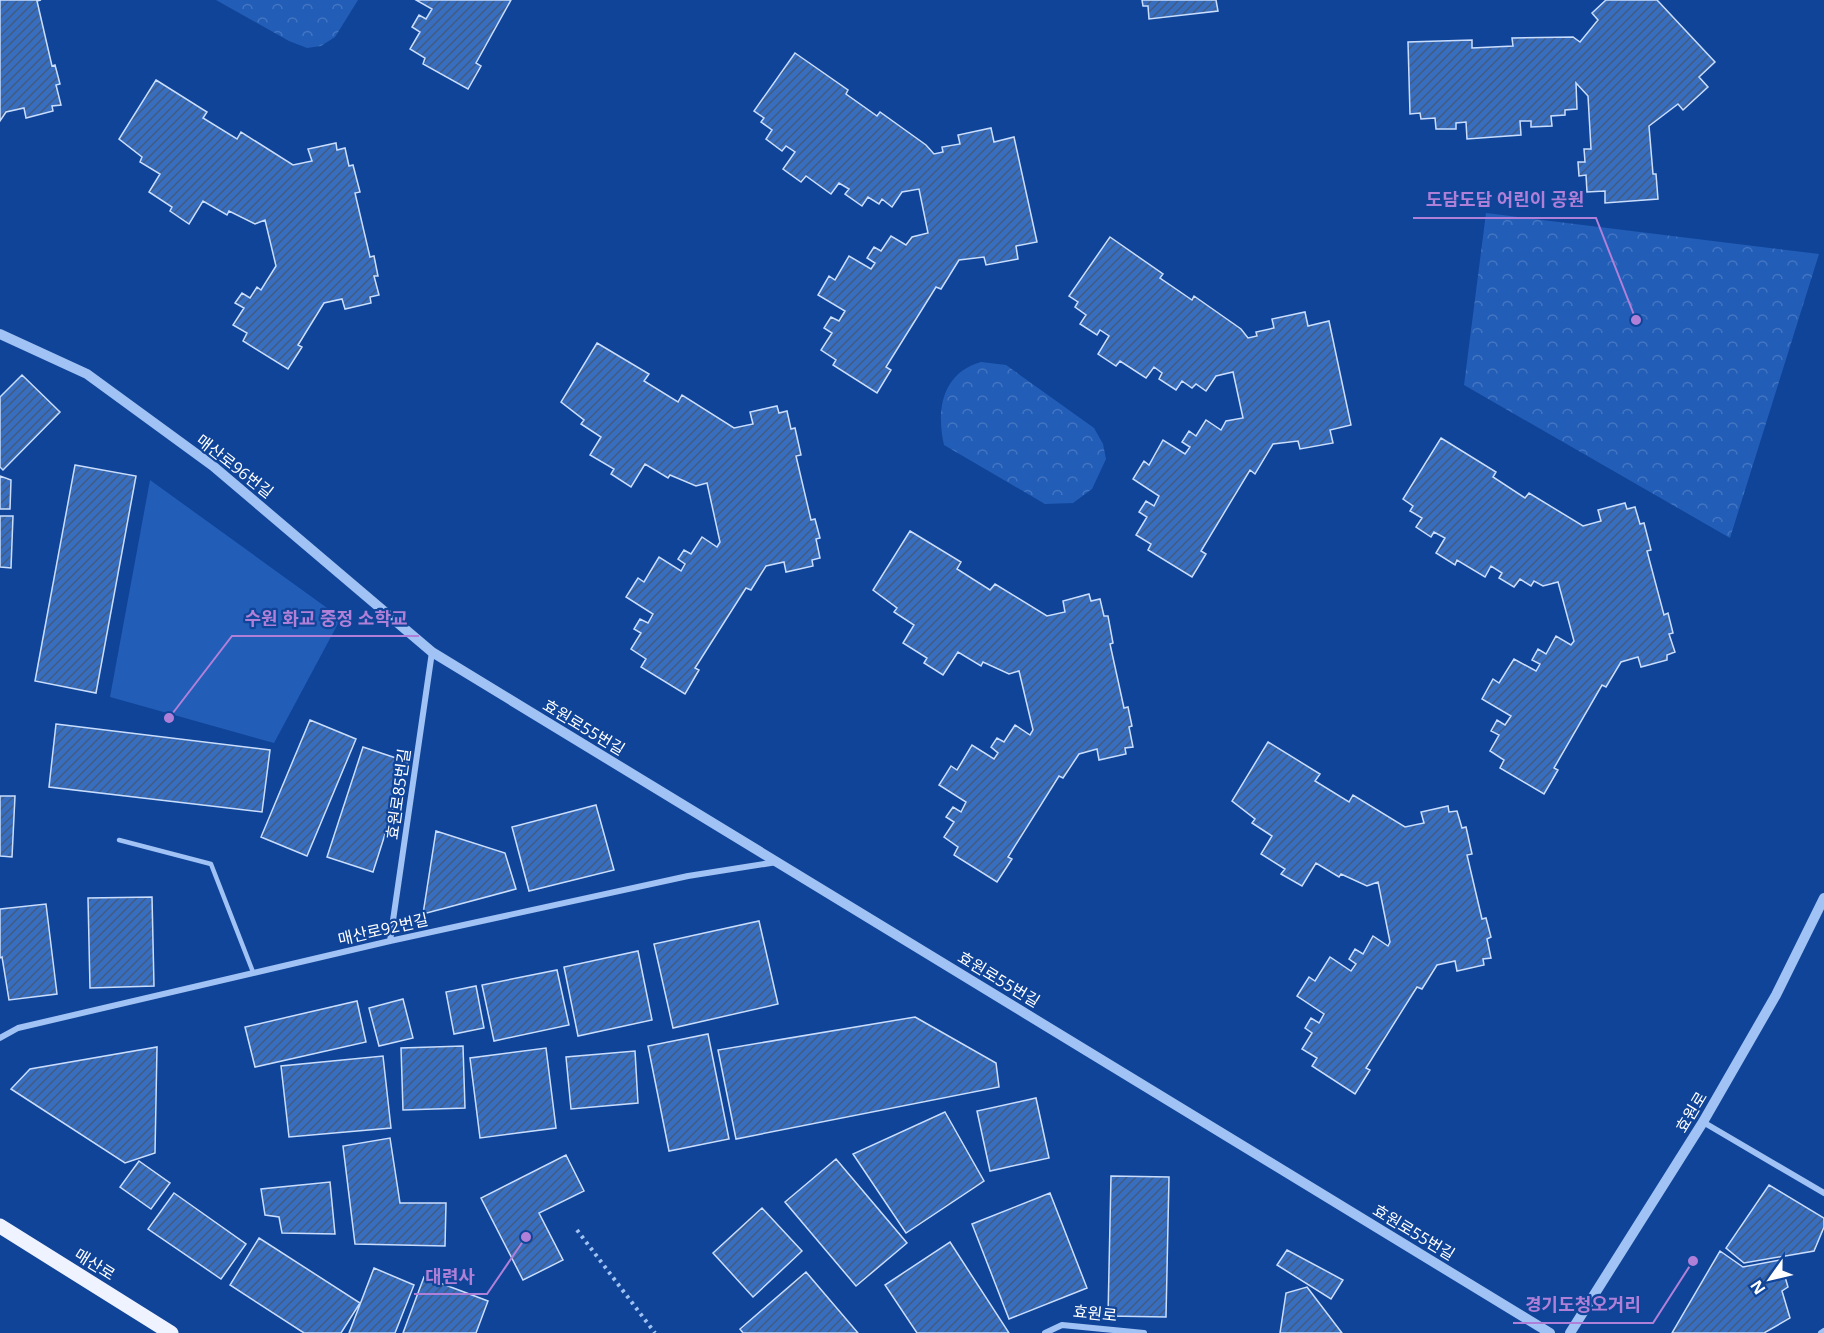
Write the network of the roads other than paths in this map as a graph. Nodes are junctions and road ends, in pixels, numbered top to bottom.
1 (0, 334) edge
2 (432, 652) junction
3 (119, 840) dead end
4 (777, 862) junction
5 (1824, 898) edge
6 (390, 941) junction
7 (253, 972) junction
8 (0, 1038) edge
9 (1703, 1122) junction
10 (1824, 1193) edge
11 (0, 1226) edge
12 (171, 1333) edge
13 (1045, 1333) edge
14 (1144, 1333) edge
15 (1550, 1333) edge
16 (1570, 1333) edge

1 - 2 street, 매산로96번길
2 - 4 street, 효원로55번길
2 - 6 street, 효원로85번길
3 - 7 lane
4 - 6 street, 매산로92번길
4 - 15 street, 효원로55번길
5 - 9 street, 효원로
6 - 7 street, 매산로92번길
7 - 8 street, 매산로92번길
9 - 10 street
9 - 16 street, 효원로
11 - 12 main road, 매산로
13 - 14 street, 효원로

